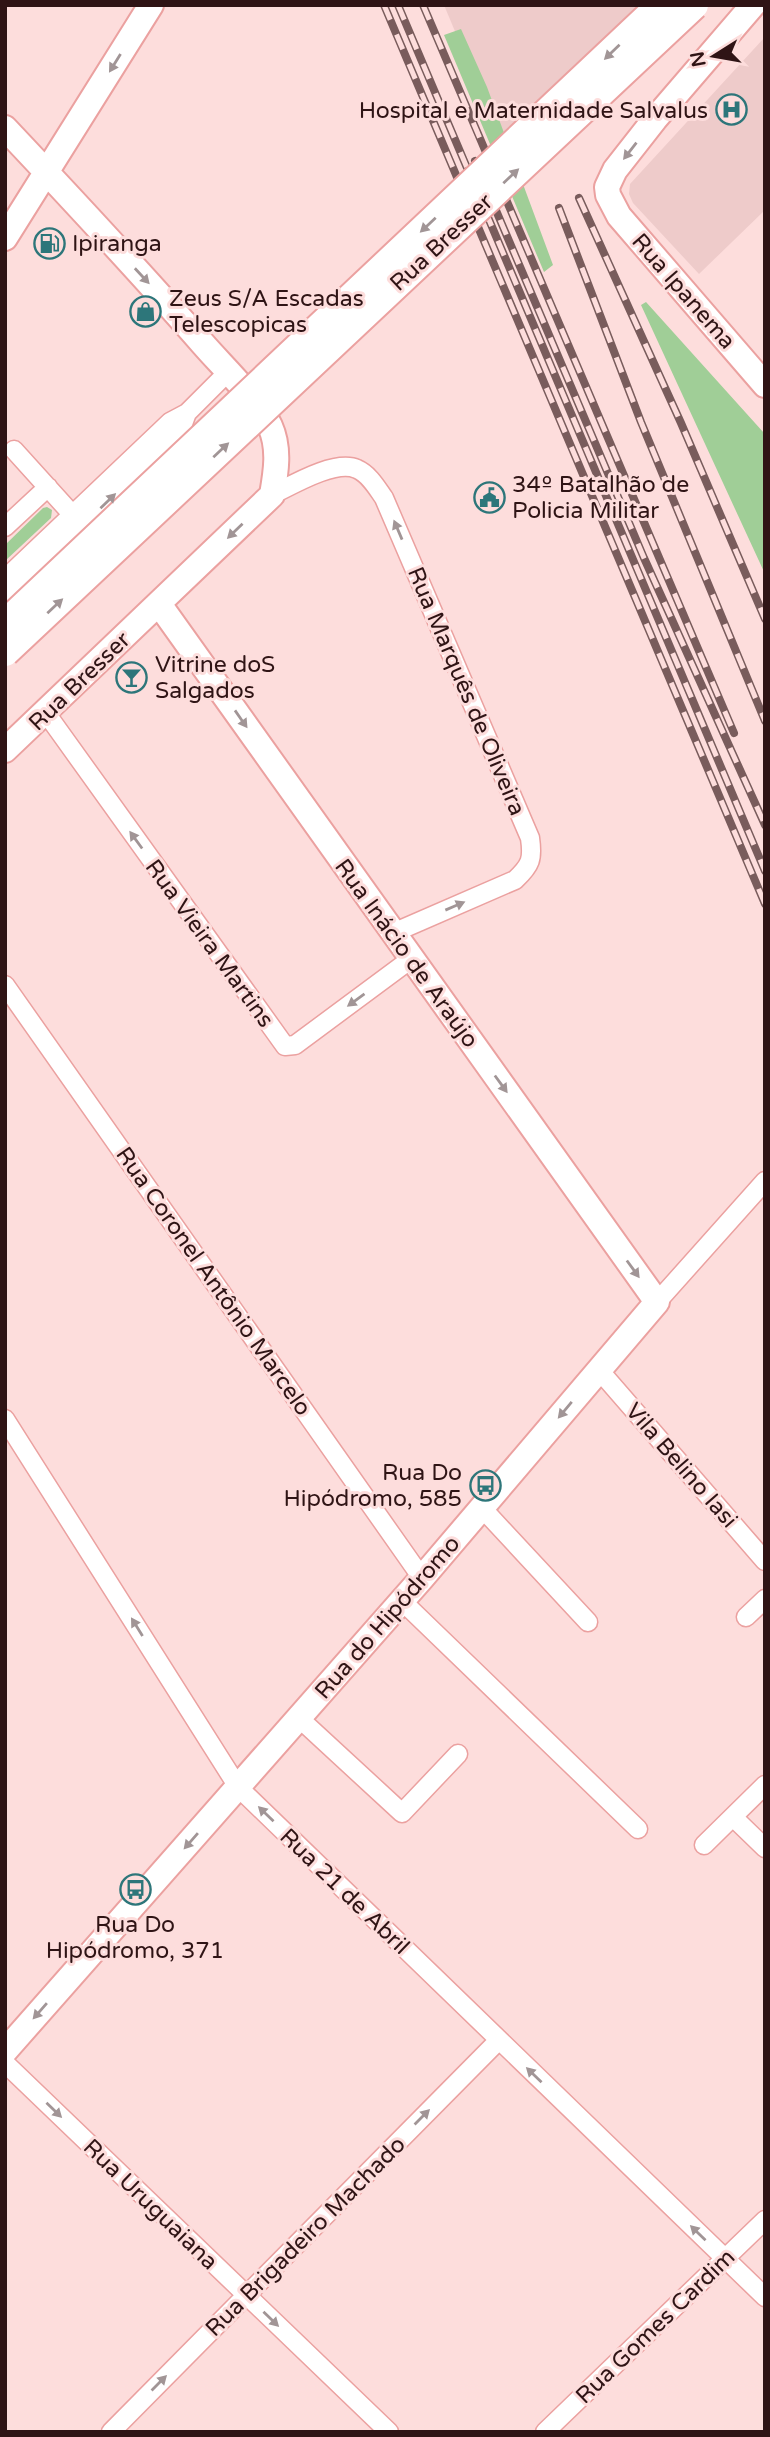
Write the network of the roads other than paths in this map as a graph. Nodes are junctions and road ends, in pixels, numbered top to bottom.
1 (151, 5) edge
2 (661, 5) edge
3 (694, 5) edge
4 (753, 5) edge
5 (5, 128) edge
6 (46, 172) junction
7 (5, 238) edge
8 (228, 372) junction
9 (765, 385) edge
10 (14, 450) dead end
11 (48, 487) junction
12 (272, 495) junction
13 (77, 520) junction
14 (5, 527) edge
15 (5, 579) edge
16 (5, 599) edge
17 (159, 604) junction
18 (5, 624) edge
19 (5, 652) edge
20 (46, 713) junction
21 (5, 750) edge
22 (393, 933) junction
23 (411, 959) junction
24 (5, 985) edge
25 (765, 1181) edge
26 (657, 1302) junction
27 (599, 1370) junction
28 (5, 1419) edge
29 (482, 1508) junction
30 (765, 1561) edge
31 (422, 1578) junction
32 (765, 1599) edge
33 (402, 1601) junction
34 (746, 1617) dead end
35 (588, 1622) dead end
36 (299, 1718) junction
37 (458, 1754) dead end
38 (765, 1786) edge
39 (238, 1787) junction
40 (733, 1817) junction
41 (638, 1829) dead end
42 (704, 1845) dead end
43 (765, 1848) edge
44 (499, 2040) junction
45 (5, 2051) edge
46 (5, 2063) edge
47 (765, 2220) edge
48 (725, 2260) junction
49 (246, 2295) junction
50 (765, 2297) edge
51 (111, 2432) edge
52 (389, 2432) edge
53 (545, 2432) edge

1 -> 6 street
2 -> 18 main road, Rua Bresser, bridge
19 -> 3 main road, Rua Bresser, bridge
4 -> 9 street, Rua Ipanema
5 - 6 street
6 - 7 street
6 -> 8 street
8 - 12 street
8 - 13 street
10 - 11 street
11 - 13 street
11 - 14 street
12 -> 17 street, Rua Bresser
22 -> 12 street, Rua Marquês de Oliveira
13 - 15 street
13 - 16 street
17 - 20 street, Rua Bresser
17 -> 22 street, Rua Inácio de Araújo
20 - 21 street, Rua Bresser
23 -> 20 street, Rua Vieira Martins
22 - 23 street, Rua Inácio de Araújo
23 -> 26 street, Rua Inácio de Araújo
24 - 31 street, Rua Coronel Antônio Marcelo
25 - 26 street, Rua do Hipódromo
26 - 27 street, Rua do Hipódromo
27 -> 29 street, Rua do Hipódromo
27 - 30 street, Vila Belino Iasi
39 -> 28 street, Rua 21 de Abril
29 - 31 street, Rua do Hipódromo
29 - 35 street
31 - 33 street, Rua do Hipódromo
32 - 34 street
33 - 36 street, Rua do Hipódromo
33 - 41 street
36 - 37 street
36 - 39 street, Rua do Hipódromo
38 - 40 street
44 -> 39 street, Rua 21 de Abril
39 -> 45 street, Rua do Hipódromo
40 - 42 street
40 - 43 street
48 -> 44 street, Rua 21 de Abril
49 -> 44 street, Rua Brigadeiro Machado
46 -> 49 street, Rua Uruguaiana
47 - 48 street, Rua Gomes Cardim
48 - 50 street, Rua 21 de Abril
48 - 53 street, Rua Gomes Cardim
51 -> 49 street, Rua Brigadeiro Machado
49 -> 52 street, Rua Uruguaiana

